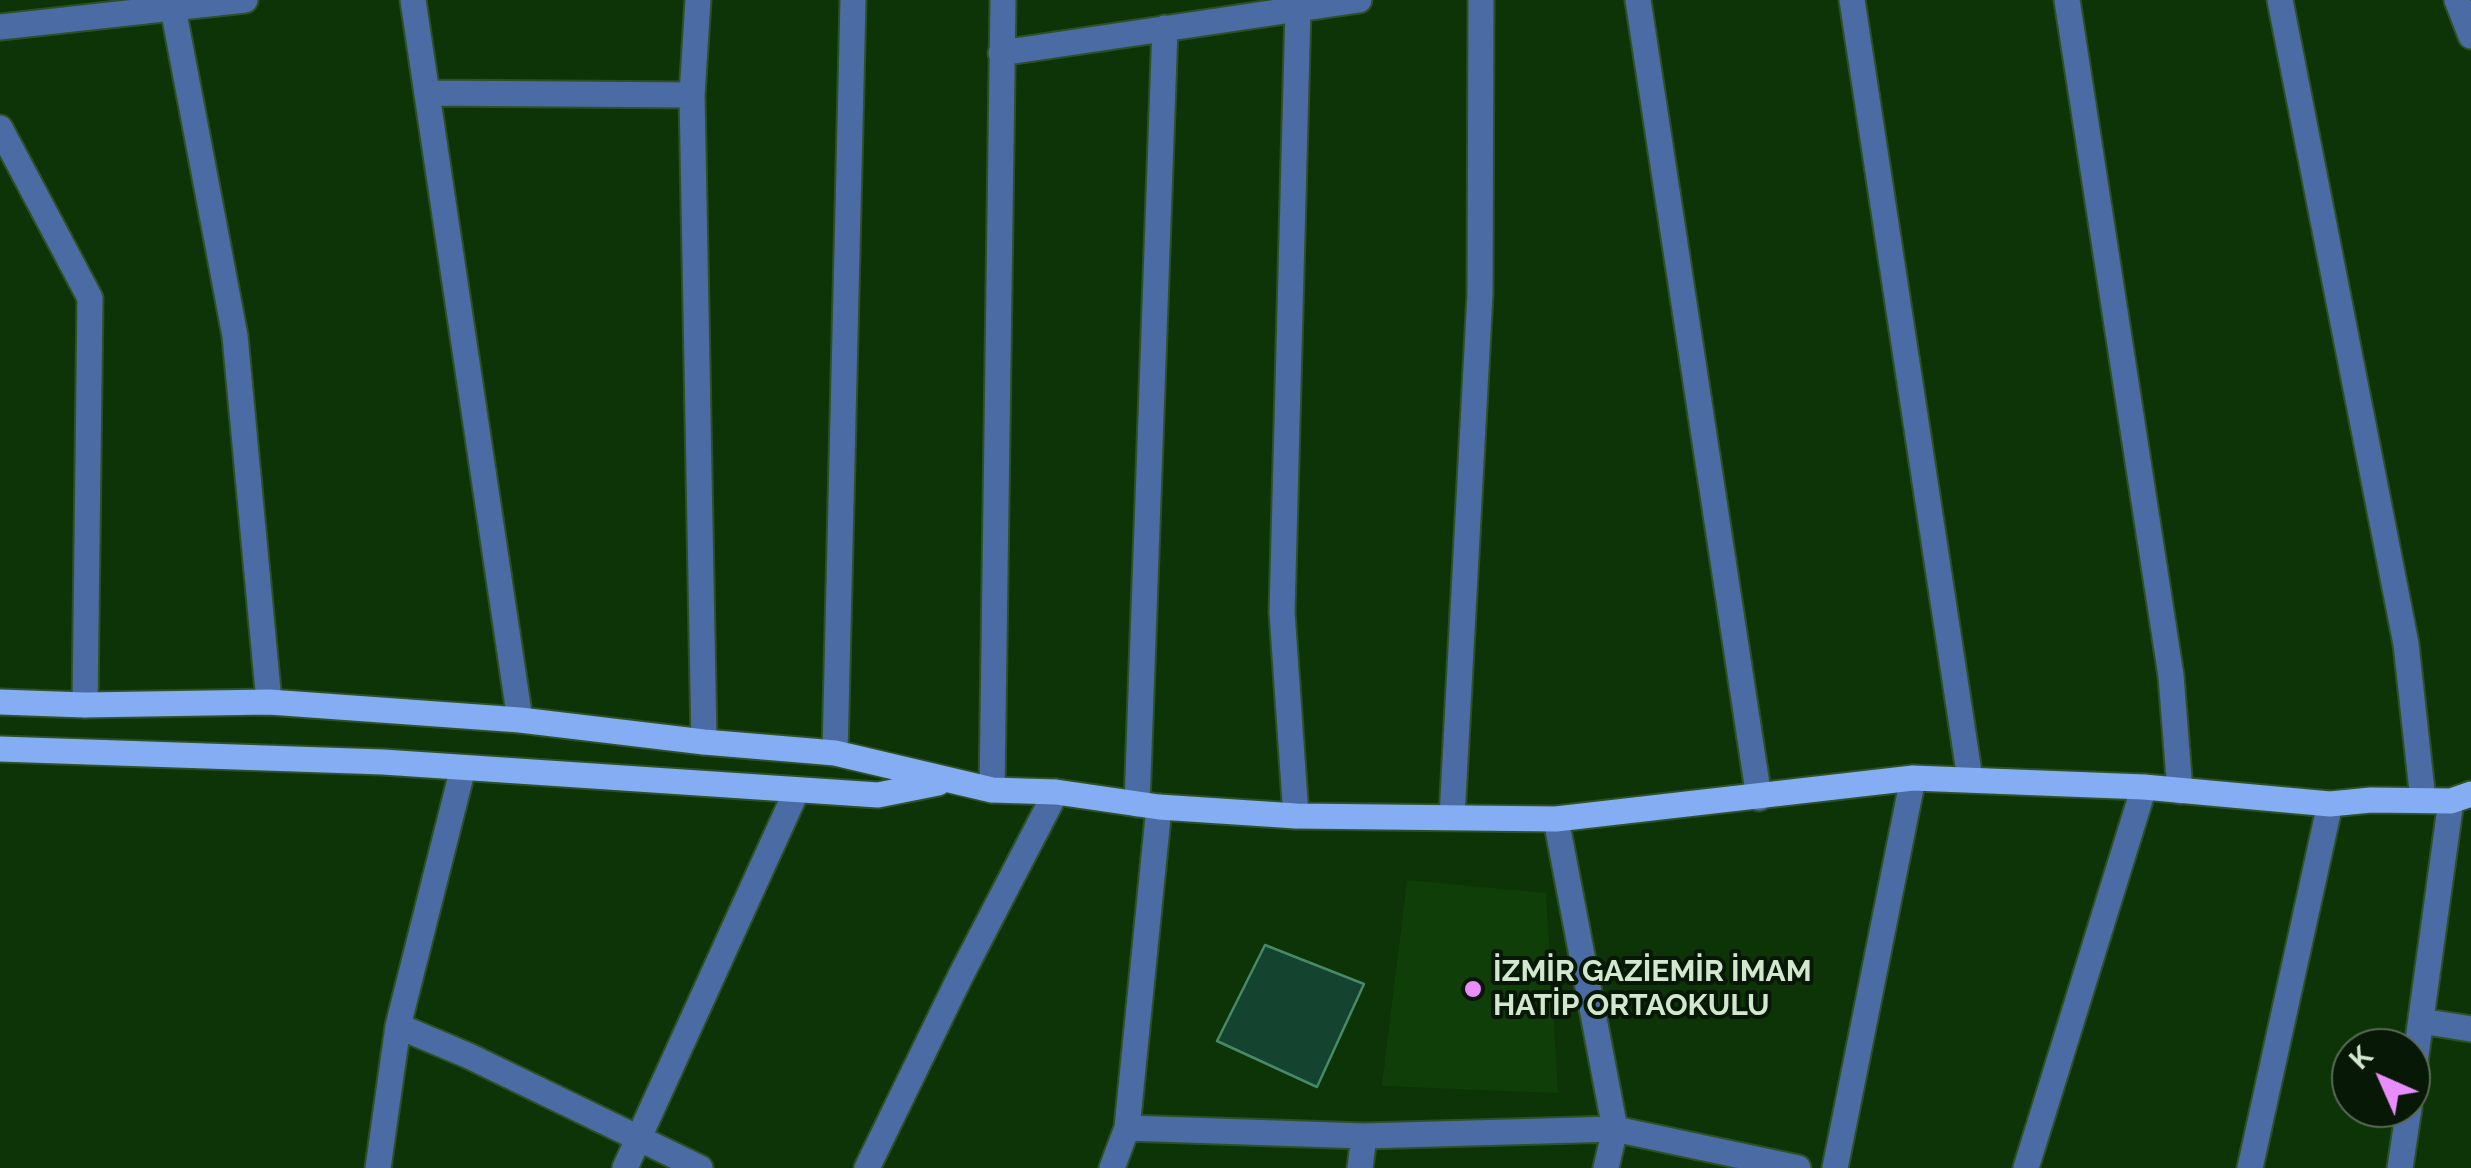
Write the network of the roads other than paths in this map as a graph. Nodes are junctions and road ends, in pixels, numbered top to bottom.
1 (245, 0) edge
2 (414, 0) edge
3 (698, 0) edge
4 (853, 0) edge
5 (1003, 0) edge
6 (1359, 0) edge
7 (1481, 0) edge
8 (1638, 0) edge
9 (1852, 0) edge
10 (2066, 0) edge
11 (2280, 0) edge
12 (2457, 0) edge
13 (174, 8) junction
14 (1298, 9) junction
15 (0, 27) edge
16 (1165, 28) junction
17 (2470, 33) edge
18 (1001, 53) junction
19 (428, 93) junction
20 (692, 94) junction
21 (0, 128) edge
22 (0, 702) edge
23 (270, 702) junction
24 (85, 706) junction
25 (520, 720) junction
26 (704, 742) junction
27 (0, 749) edge
28 (834, 753) junction
29 (464, 768) junction
30 (1913, 778) junction
31 (1970, 778) junction
32 (946, 782) junction
33 (2144, 788) junction
34 (797, 790) junction
35 (992, 790) junction
36 (2180, 791) junction
37 (1056, 792) junction
38 (1758, 798) junction
39 (2461, 798) edge
40 (2423, 800) junction
41 (2330, 804) junction
42 (1148, 805) junction
43 (1296, 816) junction
44 (1452, 817) junction
45 (1556, 819) junction
46 (2420, 1021) junction
47 (398, 1026) junction
48 (2419, 1028) edge
49 (2471, 1029) edge
50 (1127, 1128) junction
51 (2406, 1128) edge
52 (1615, 1129) junction
53 (1364, 1136) junction
54 (638, 1138) junction
55 (378, 1168) edge
56 (625, 1168) edge
57 (700, 1168) edge
58 (867, 1168) edge
59 (1112, 1168) edge
60 (1360, 1168) edge
61 (1606, 1168) edge
62 (1798, 1168) edge
63 (1835, 1168) edge
64 (2026, 1168) edge
65 (2250, 1168) edge
66 (2400, 1168) edge

1 - 13 street
2 - 19 street
3 - 20 street
4 - 28 street
5 - 18 street
6 - 14 street
7 - 44 street
8 - 38 street
9 - 31 street
10 - 36 street
11 - 40 street
12 - 17 street
13 - 15 street
13 - 23 street
14 - 16 street
14 - 43 street
16 - 18 street
16 - 42 street
18 - 35 street
19 - 20 street
19 - 25 street
20 - 26 street
21 - 24 street
22 - 24 main road
23 - 24 main road
23 - 25 main road
25 - 26 main road
26 - 28 main road
27 - 29 main road
28 - 32 main road
29 - 34 main road
29 - 47 street
30 - 31 main road
30 - 38 main road
30 - 63 street
31 - 33 main road
32 - 34 main road
32 - 35 main road
33 - 36 main road
33 - 64 street
34 - 54 street
35 - 37 main road
36 - 41 main road
37 - 42 main road
37 - 58 street
38 - 45 main road
39 - 40 main road
39 - 46 street
40 - 41 main road
41 - 65 street
42 - 43 main road
42 - 50 street
43 - 44 main road
44 - 45 main road
45 - 52 street
46 - 48 street
46 - 49 street
47 - 54 street
47 - 55 street
50 - 53 street
50 - 59 street
51 - 66 street
52 - 53 street
52 - 61 street
52 - 62 street
53 - 60 street
54 - 56 street
54 - 57 street

